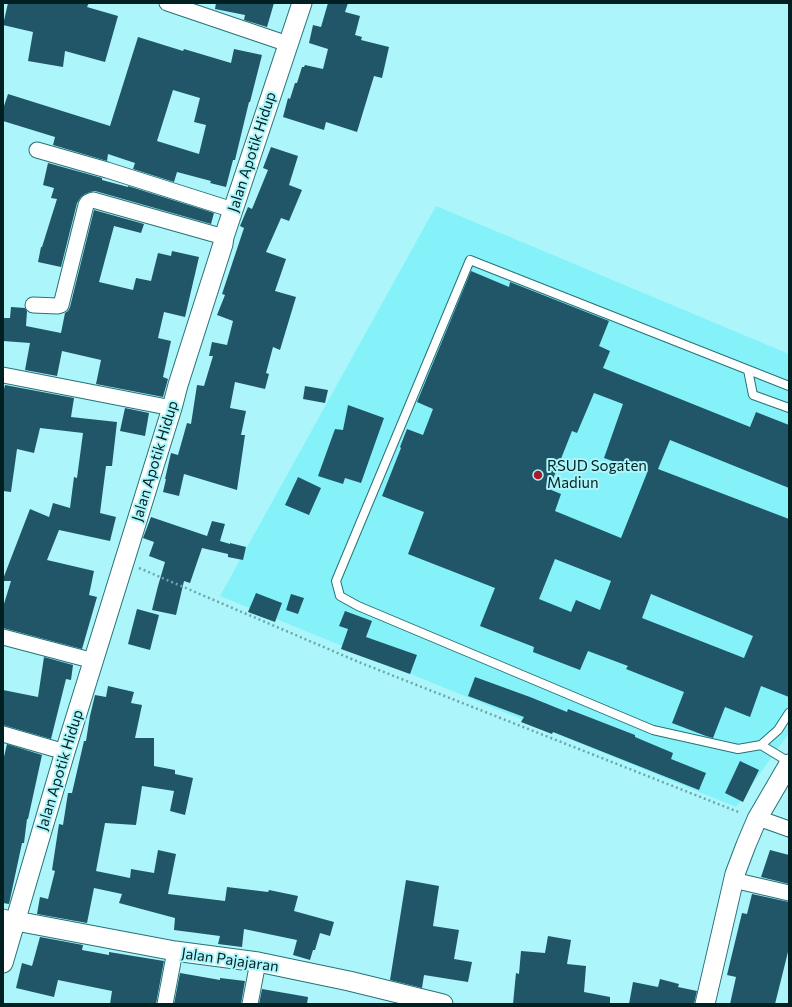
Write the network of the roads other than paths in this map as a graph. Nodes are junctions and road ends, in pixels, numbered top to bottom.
1 (167, 3) edge
2 (302, 3) edge
3 (288, 44) junction
4 (37, 150) dead end
5 (233, 210) junction
6 (224, 237) junction
7 (33, 305) dead end
8 (748, 370) junction
9 (3, 375) edge
10 (789, 386) edge
11 (172, 408) junction
12 (789, 408) edge
13 (3, 637) edge
14 (94, 661) junction
15 (789, 713) edge
16 (3, 734) edge
17 (761, 745) junction
18 (65, 752) junction
19 (789, 763) edge
20 (758, 818) junction
21 (789, 829) edge
22 (734, 880) junction
23 (789, 893) edge
24 (9, 919) edge
25 (175, 951) junction
26 (258, 962) junction
27 (3, 963) edge
28 (165, 1004) edge
29 (250, 1004) edge
30 (443, 1004) edge
31 (705, 1004) edge

1 - 3 street
2 - 3 street, Jalan Apotik Hidup
3 - 5 street, Jalan Apotik Hidup
4 - 5 street
5 - 6 street, Jalan Apotik Hidup
6 - 7 street
6 - 11 street, Jalan Apotik Hidup
8 - 10 lane
8 - 12 lane
8 - 17 lane
9 - 11 street
11 - 14 street, Jalan Apotik Hidup
13 - 14 street
14 - 18 street, Jalan Apotik Hidup
15 - 17 lane
16 - 18 street
17 - 19 lane
18 - 24 street, Jalan Apotik Hidup
19 - 20 street
20 - 21 street
20 - 22 street
22 - 23 street
22 - 31 street
24 - 25 street, Jalan Pajajaran
24 - 27 street, Jalan Apotik Hidup
25 - 26 street, Jalan Pajajaran
25 - 28 street
26 - 29 street
26 - 30 street, Jalan Pajajaran

